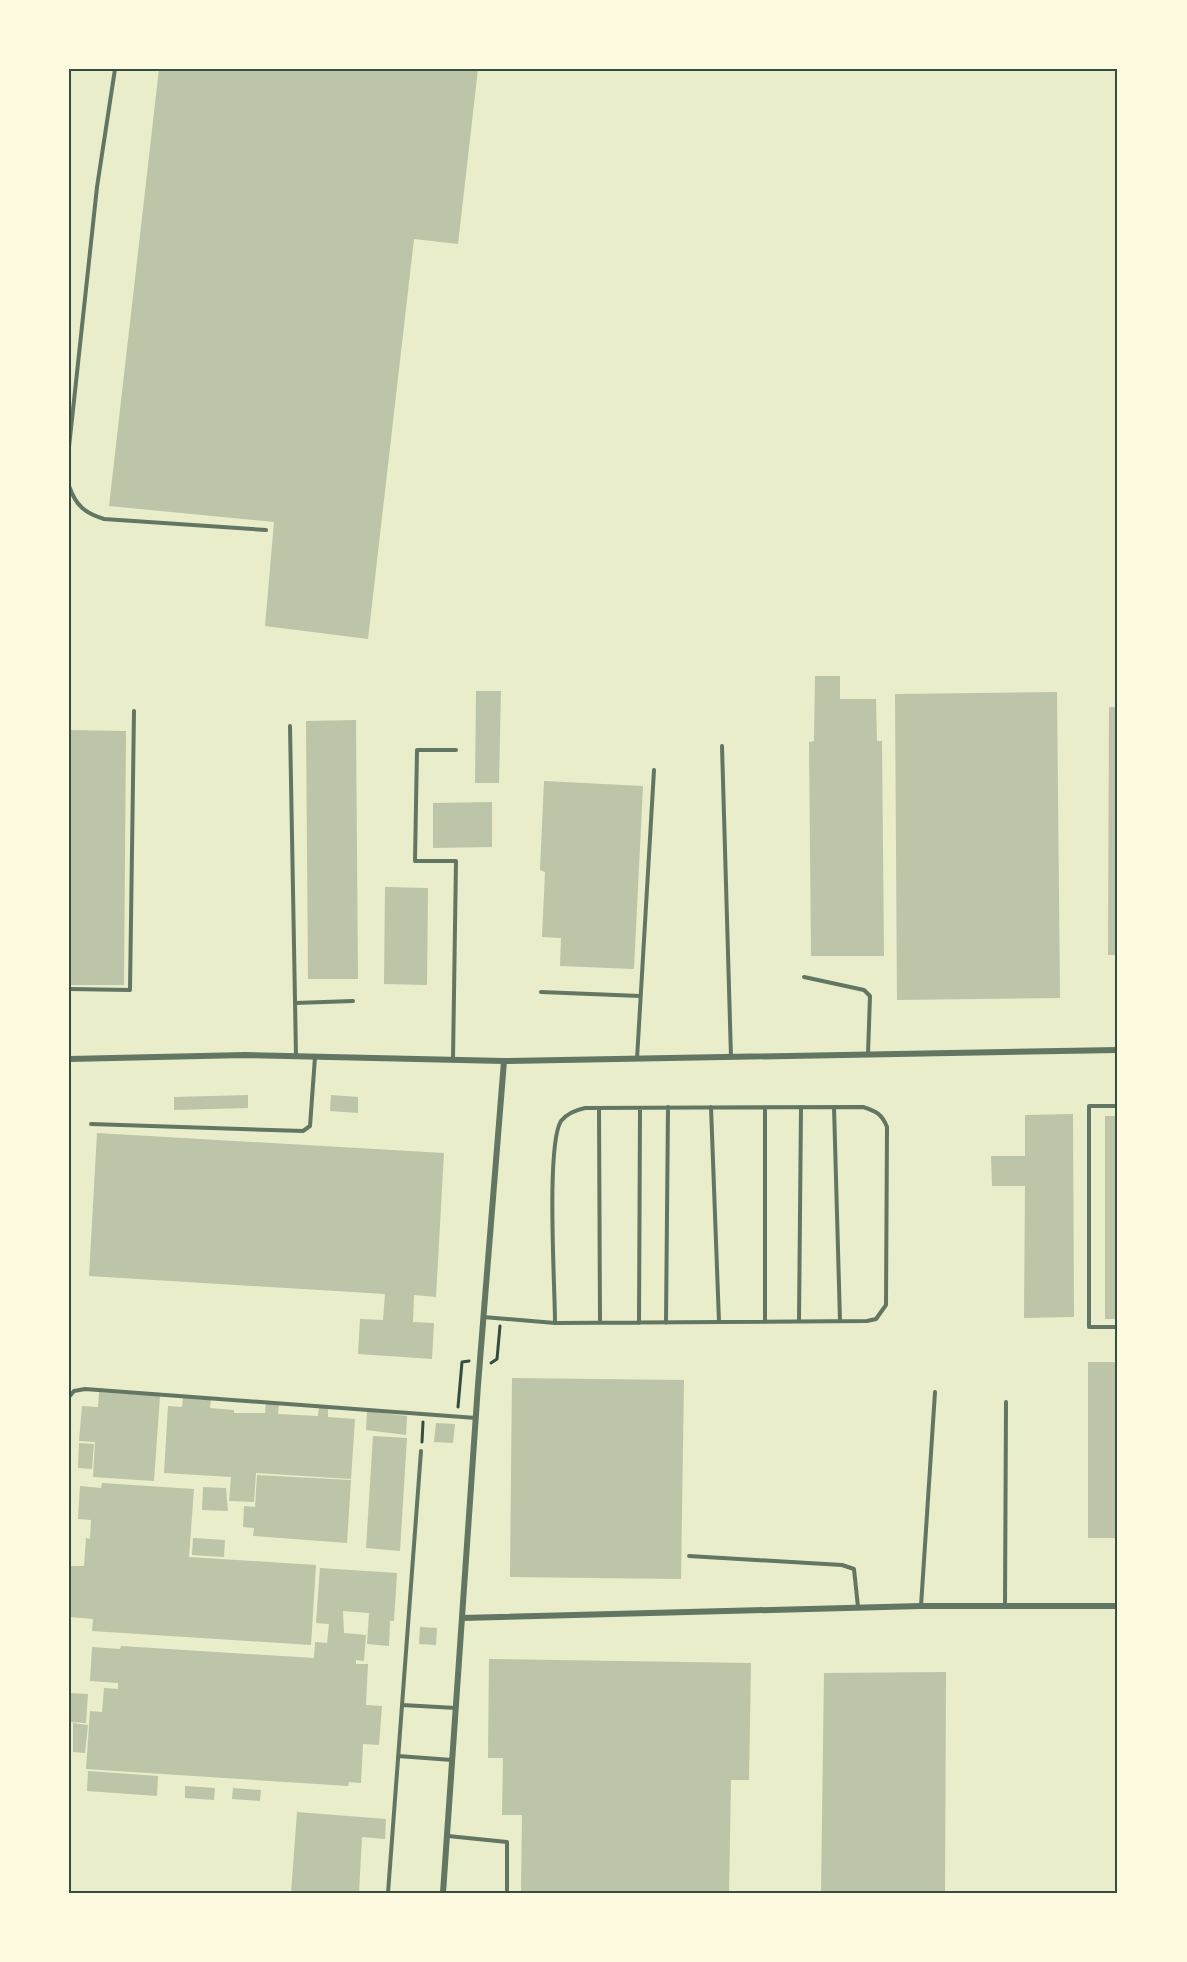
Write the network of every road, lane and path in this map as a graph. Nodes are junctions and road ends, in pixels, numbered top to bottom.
1 (116, 69) edge
2 (69, 447) edge
3 (69, 486) edge
4 (266, 530) dead end
5 (134, 711) dead end
6 (290, 726) dead end
7 (722, 746) dead end
8 (456, 750) dead end
9 (654, 770) dead end
10 (804, 977) dead end
11 (69, 989) edge
12 (541, 992) dead end
13 (640, 996) junction
14 (353, 1000) dead end
15 (295, 1003) junction
16 (1118, 1050) edge
17 (868, 1055) junction
18 (296, 1057) junction
19 (315, 1057) junction
20 (731, 1058) junction
21 (69, 1059) edge
22 (453, 1060) junction
23 (637, 1060) junction
24 (504, 1061) junction
25 (1118, 1106) edge
26 (668, 1107) junction
27 (711, 1107) junction
28 (765, 1107) junction
29 (801, 1107) junction
30 (834, 1107) junction
31 (599, 1108) junction
32 (640, 1108) junction
33 (91, 1124) dead end
34 (483, 1317) junction
35 (799, 1321) junction
36 (840, 1321) junction
37 (719, 1322) junction
38 (765, 1322) junction
39 (555, 1323) junction
40 (600, 1323) junction
41 (639, 1323) junction
42 (666, 1323) junction
43 (1118, 1327) edge
44 (935, 1392) dead end
45 (69, 1398) edge
46 (1006, 1402) dead end
47 (424, 1414) junction
48 (476, 1418) junction
49 (421, 1451) joint
50 (689, 1556) dead end
51 (921, 1606) junction
52 (1005, 1606) junction
53 (1118, 1606) edge
54 (858, 1607) junction
55 (462, 1618) junction
56 (402, 1705) junction
57 (456, 1708) junction
58 (398, 1756) junction
59 (453, 1760) junction
60 (448, 1836) junction
61 (387, 1893) edge
62 (443, 1893) edge
63 (507, 1893) edge

1 - 2 lane
3 - 4 lane
5 - 11 lane
6 - 15 lane
7 - 20 lane
8 - 22 lane
9 - 13 lane
10 - 17 lane
12 - 13 lane
13 - 23 lane
14 - 15 lane
15 - 18 lane
16 - 17 street
17 - 20 street
18 - 19 street
18 - 21 street
19 - 22 street
19 - 33 lane
20 - 23 street
22 - 24 street
23 - 24 street
24 - 34 street
25 - 43 lane
26 - 27 lane
26 - 32 lane
26 - 42 lane
27 - 28 lane
27 - 37 lane
28 - 29 lane
28 - 38 lane
29 - 30 lane
29 - 35 lane
30 - 36 lane
30 - 36 lane
31 - 32 lane
31 - 39 lane
31 - 40 lane
32 - 41 lane
34 - 39 lane
34 - 48 street
35 - 36 lane
35 - 38 lane
37 - 38 lane
37 - 42 lane
39 - 40 lane
40 - 41 lane
41 - 42 lane
44 - 51 lane
45 - 47 lane
46 - 52 lane
47 - 48 lane
47 - 49 path
48 - 55 street
49 - 56 lane
50 - 54 lane
51 - 52 street
51 - 54 street
52 - 53 street
54 - 55 street
55 - 57 street
56 - 57 lane
56 - 58 lane
57 - 59 street
58 - 59 lane
58 - 61 lane
59 - 60 street
60 - 62 street
60 - 63 lane

